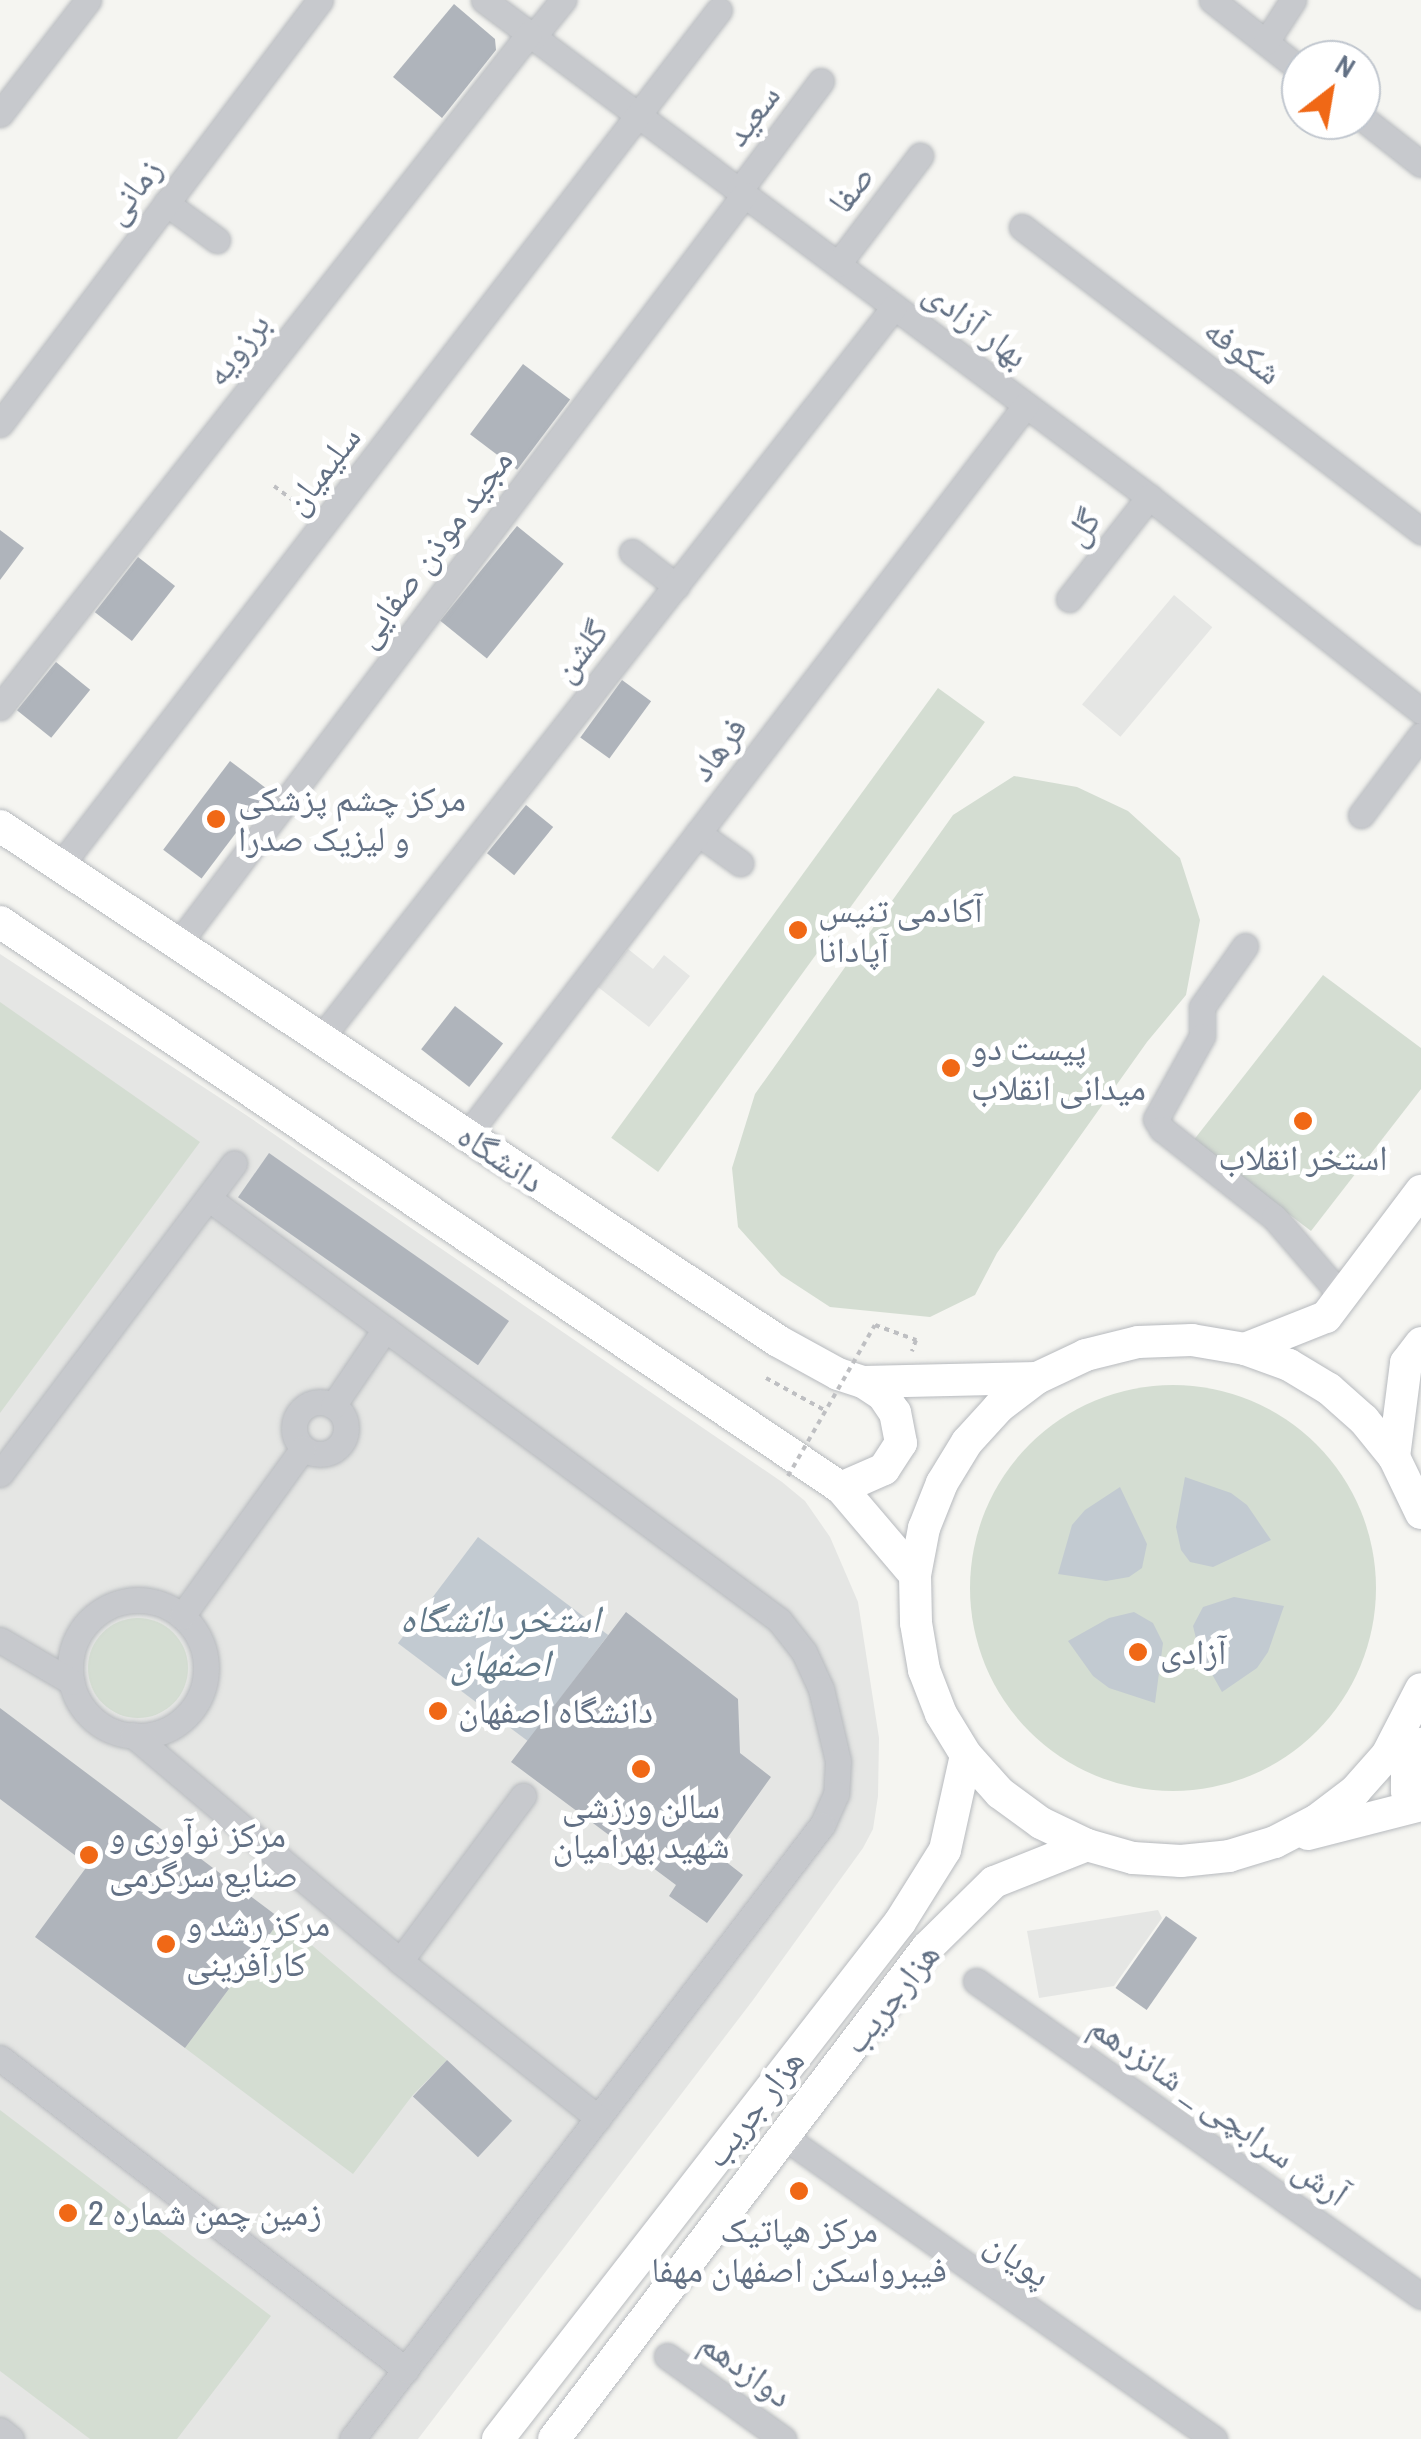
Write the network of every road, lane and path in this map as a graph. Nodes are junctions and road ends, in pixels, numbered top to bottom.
1 (88, 0) edge
2 (320, 0) edge
3 (484, 0) edge
4 (563, 0) edge
5 (1212, 0) edge
6 (1293, 0) edge
7 (719, 10) dead end
8 (531, 35) junction
9 (1266, 42) junction
10 (1281, 54) edge
11 (822, 82) dead end
12 (0, 114) edge
13 (639, 116) junction
14 (1381, 133) edge
15 (920, 156) dead end
16 (1421, 164) edge
17 (741, 193) junction
18 (166, 204) junction
19 (1022, 227) dead end
20 (217, 240) dead end
21 (838, 264) junction
22 (894, 307) junction
23 (1026, 405) junction
24 (1, 420) edge
25 (274, 486) dead end
26 (1150, 498) junction
27 (324, 524) junction
28 (1421, 531) edge
29 (632, 552) dead end
30 (676, 586) junction
31 (1067, 598) dead end
32 (0, 707) edge
33 (1421, 711) edge
34 (1421, 735) edge
35 (1361, 815) dead end
36 (0, 826) edge
37 (698, 833) junction
38 (740, 863) dead end
39 (60, 866) junction
40 (0, 922) edge
41 (178, 944) junction
42 (1245, 946) dead end
43 (320, 1038) junction
44 (466, 1135) junction
45 (234, 1163) dead end
46 (1421, 1192) edge
47 (208, 1198) junction
48 (1342, 1296) junction
49 (385, 1329) junction
50 (916, 1340) dead end
51 (1421, 1343) edge
52 (1245, 1349) junction
53 (766, 1378) dead end
54 (1037, 1378) junction
55 (863, 1382) junction
56 (333, 1406) junction
57 (826, 1410) junction
58 (304, 1448) junction
59 (1408, 1472) edge
60 (0, 1474) edge
61 (788, 1476) dead end
62 (841, 1488) junction
63 (1421, 1514) edge
64 (916, 1574) junction
65 (182, 1616) junction
66 (0, 1640) edge
67 (72, 1682) junction
68 (1421, 1688) edge
69 (133, 1735) junction
70 (1421, 1744) edge
71 (966, 1755) junction
72 (524, 1796) dead end
73 (1421, 1805) edge
74 (1275, 1842) junction
75 (1087, 1845) junction
76 (400, 1961) junction
77 (976, 1981) dead end
78 (0, 2058) edge
79 (598, 2118) junction
80 (783, 2136) junction
81 (645, 2248) junction
82 (679, 2274) junction
83 (1421, 2296) edge
84 (667, 2356) dead end
85 (406, 2370) junction
86 (0, 2430) edge
87 (11, 2439) edge
88 (352, 2439) edge
89 (498, 2439) edge
90 (554, 2439) edge
91 (783, 2439) edge
92 (1214, 2439) edge

1 - 12 street
2 - 18 street, زمانی
3 - 8 street, بهار آزادی
4 - 8 street, برزویه
5 - 9 street
6 - 9 street
7 - 13 street, سلیمیان
8 - 13 street, بهار آزادی
8 - 32 street, برزویه
9 - 10 street
11 - 17 street, سعید
13 - 17 street, بهار آزادی
13 - 27 street, سلیمیان
14 - 16 street
15 - 21 street, صفا
17 - 21 street, بهار آزادی
17 - 41 street, مجید موذن صفایی
18 - 20 street
18 - 24 street, زمانی
19 - 28 street, شکوفه
21 - 22 street, بهار آزادی
22 - 23 street, بهار آزادی
22 - 30 street, گلشن
23 - 26 street, بهار آزادی
23 - 37 street, فرهاد
25 - 27 path
26 - 31 street, گل
26 - 33 street, بهار آزادی
27 - 39 street, سلیمیان
29 - 30 street
30 - 43 street, گلشن
34 - 35 street
36 - 39 main road, دانشگاه
37 - 38 street
37 - 44 street, فرهاد
39 - 41 main road, دانشگاه
40 - 62 main road
41 - 43 main road, دانشگاه
42 - 48 street
43 - 44 main road, دانشگاه
44 - 55 main road, دانشگاه
45 - 47 street
46 - 48 main road
47 - 49 street
47 - 60 street
48 - 52 main road
49 - 56 street
49 - 79 street
50 - 57 path, bridge
51 - 59 main road
52 - 54 main road
52 - 59 main road
53 - 57 path
54 - 55 main road, دانشگاه
54 - 64 main road
55 - 62 main road
56 - 58 street
56 - 58 street
57 - 61 path, bridge
58 - 65 street
59 - 63 main road
62 - 64 main road
64 - 71 main road
65 - 67 street
65 - 69 street
66 - 67 street
67 - 69 street
68 - 74 main road
69 - 76 street
70 - 73 main road
71 - 75 main road
71 - 81 main road, هزار جریب
72 - 76 street
73 - 74 main road
74 - 75 main road
75 - 80 main road, هزارجریب
76 - 79 street
77 - 83 street, آرش سرابچی _ شانزدهم
78 - 85 street
79 - 85 street
80 - 82 main road, هزارجریب
80 - 92 street, پویان
81 - 82 main road
81 - 89 main road, هزار جریب
82 - 90 main road, هزارجریب
84 - 91 street, دوازدهم
85 - 88 street
86 - 87 street

